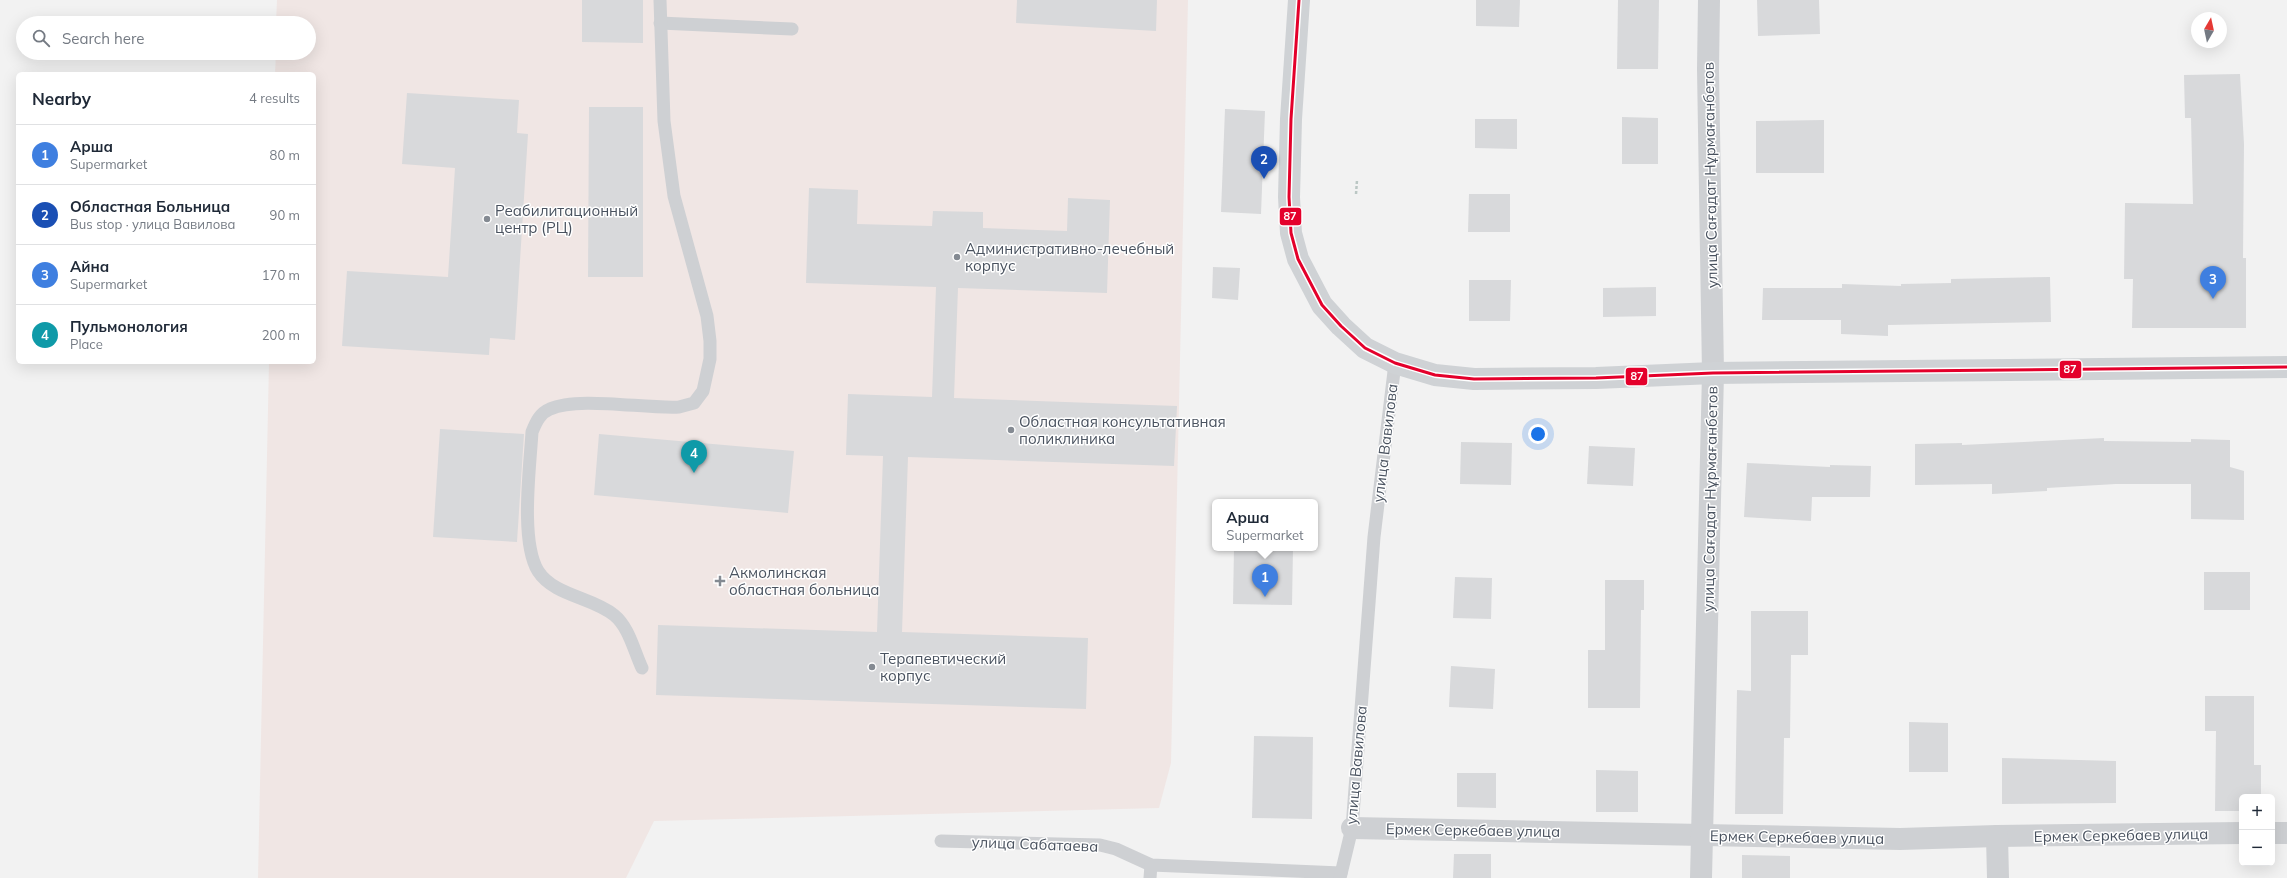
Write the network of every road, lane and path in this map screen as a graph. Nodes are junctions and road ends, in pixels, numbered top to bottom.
1 (660, 0) edge
2 (1299, 0) edge
3 (1709, 0) edge
4 (660, 23) junction
5 (792, 29) dead end
6 (1357, 180) dead end
7 (1356, 194) dead end
8 (1394, 363) junction
9 (2287, 367) edge
10 (1713, 373) junction
11 (642, 668) dead end
12 (1352, 828) junction
13 (2239, 833) edge
14 (2275, 833) edge
15 (2287, 833) edge
16 (1702, 835) junction
17 (1997, 836) junction
18 (941, 841) dead end
19 (1151, 865) junction
20 (1340, 875) edge
21 (1150, 878) edge
22 (1701, 878) edge
23 (1998, 878) edge

1 - 4 lane
2 - 8 street, улица Вавилова
3 - 10 street, улица Сағадат Нұрмағанбетов
4 - 5 lane
4 - 11 lane
6 - 7 path
8 - 10 street
8 - 12 lane, улица Вавилова
9 - 10 street
10 - 16 street, улица Сағадат Нұрмағанбетов
12 - 16 street, Ермек Серкебаев улица
12 - 20 lane, улица Вавилова
13 - 17 street, Ермек Серкебаев улица
14 - 15 street
16 - 17 street, Ермек Серкебаев улица
16 - 22 street, улица Сағадат Нұрмағанбетов
17 - 23 street
18 - 19 lane, улица Сабатаева
19 - 20 lane, улица Сабатаева
19 - 21 lane

